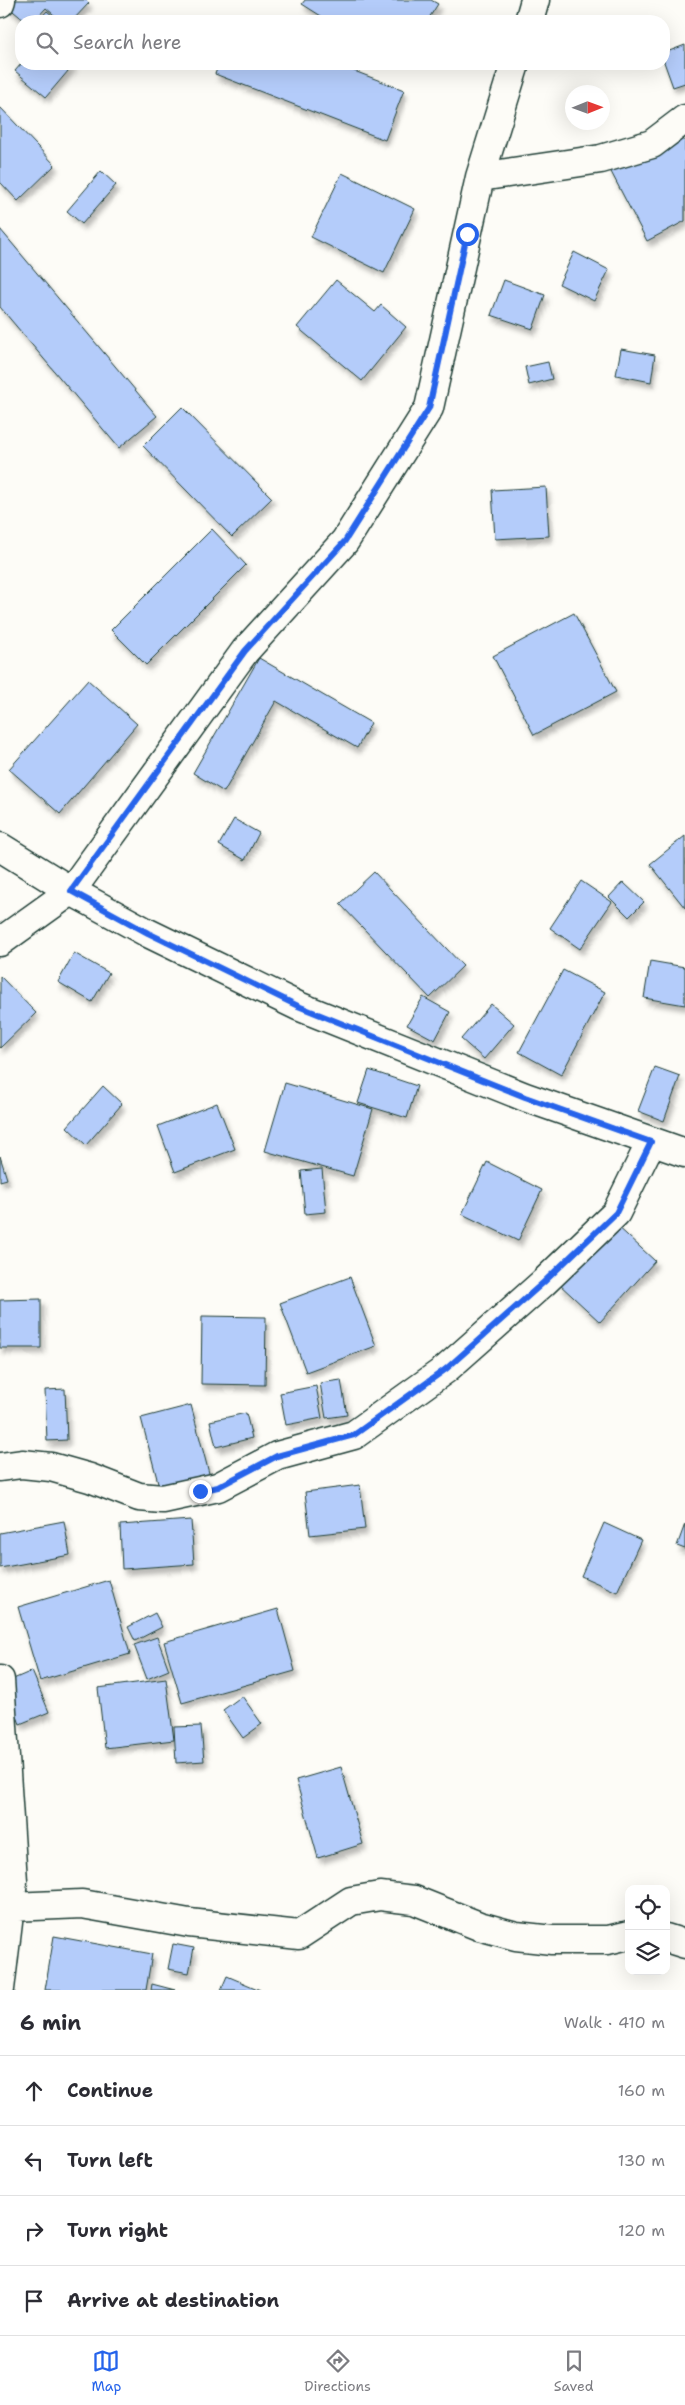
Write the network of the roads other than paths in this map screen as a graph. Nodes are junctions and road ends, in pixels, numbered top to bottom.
1 (535, 0) edge
2 (530, 15) edge
3 (513, 70) edge
4 (685, 119) edge
5 (480, 177) junction
6 (0, 847) edge
7 (71, 891) junction
8 (0, 942) edge
9 (651, 1142) junction
10 (685, 1153) edge
11 (0, 1467) edge
12 (0, 1680) edge
13 (11, 1907) junction
14 (625, 1936) edge
15 (670, 1939) edge
16 (685, 1944) edge
17 (0, 1989) edge

1 - 2 street
3 - 5 street
4 - 5 street
5 - 7 street
6 - 7 street
7 - 8 street
7 - 9 street
9 - 10 street
9 - 11 street
12 - 13 street
13 - 14 street
13 - 17 street
15 - 16 street

